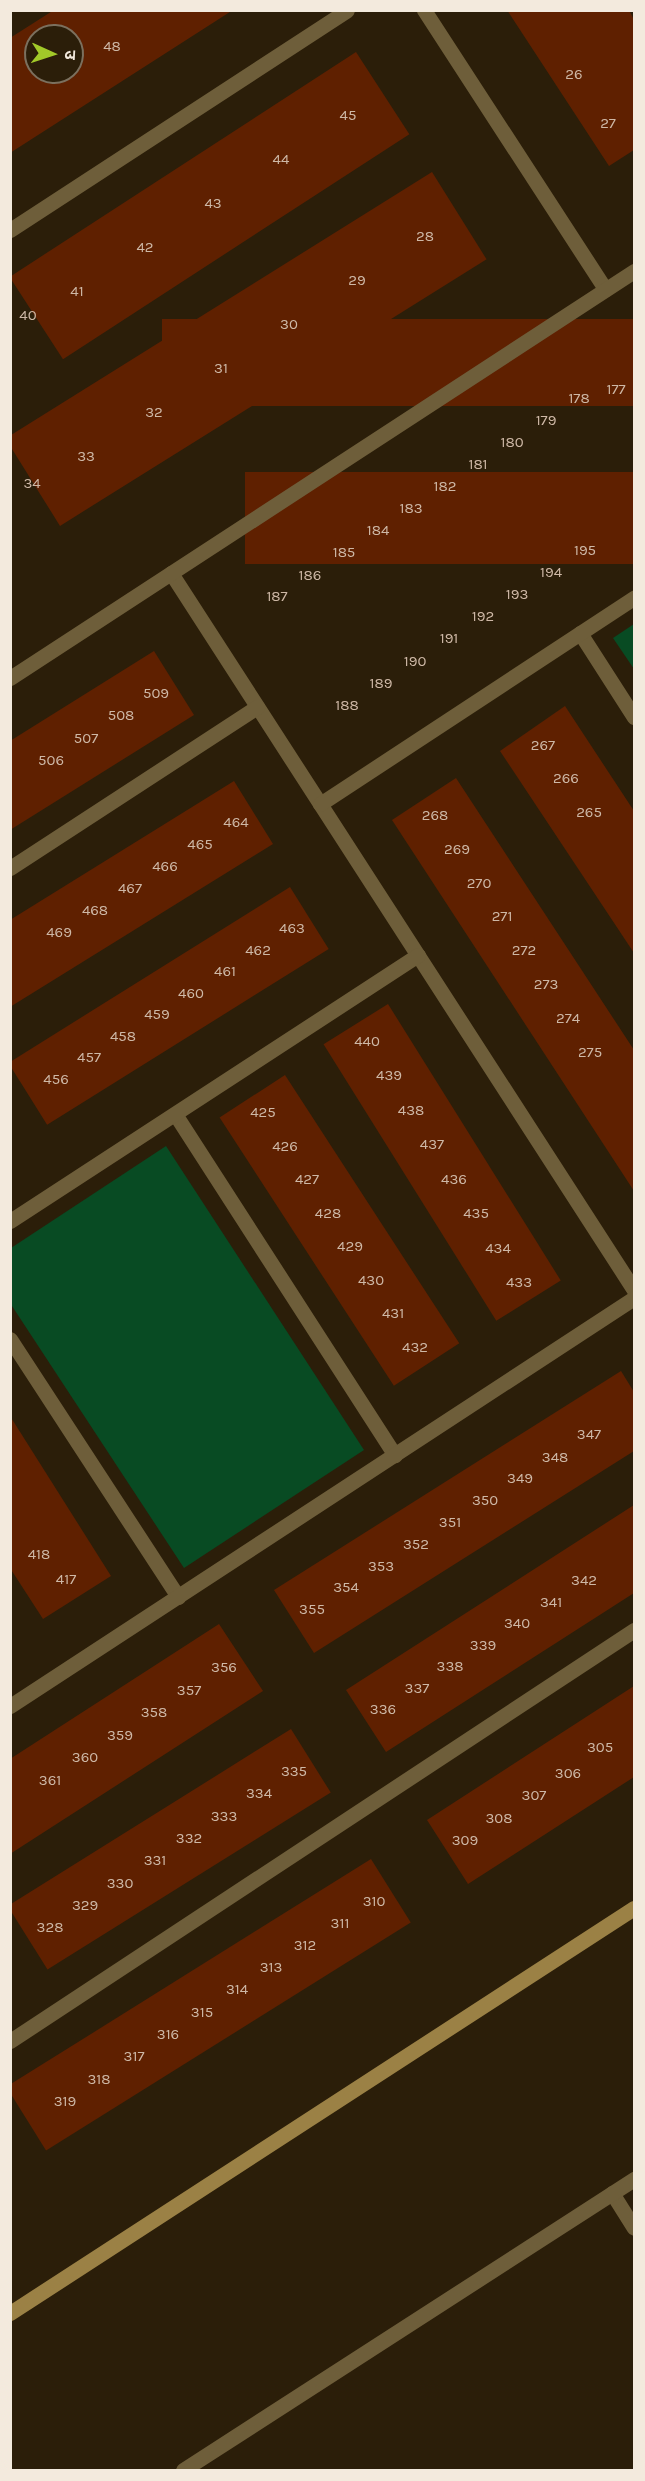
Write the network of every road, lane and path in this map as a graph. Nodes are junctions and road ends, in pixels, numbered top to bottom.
1 (347, 10) edge
2 (424, 10) edge
3 (10, 230) edge
4 (634, 271) edge
5 (605, 289) junction
6 (171, 573) junction
7 (634, 598) edge
8 (580, 633) junction
9 (10, 678) edge
10 (257, 707) junction
11 (634, 717) edge
12 (320, 804) junction
13 (10, 868) edge
14 (418, 955) junction
15 (175, 1114) junction
16 (10, 1221) edge
17 (634, 1290) edge
18 (634, 1298) edge
19 (10, 1339) edge
20 (395, 1455) junction
21 (178, 1597) junction
22 (634, 1630) edge
23 (10, 1706) edge
24 (634, 1908) edge
25 (10, 2041) edge
26 (634, 2179) edge
27 (612, 2193) junction
28 (634, 2228) edge
29 (10, 2313) edge
30 (183, 2470) edge

1 - 3 street
2 - 5 street
4 - 5 street
5 - 6 street
6 - 9 street
6 - 10 street
7 - 8 street
8 - 11 street
8 - 12 street
10 - 12 street
10 - 13 street
12 - 14 street
14 - 15 street
14 - 17 street
15 - 16 street
15 - 20 street
18 - 20 street
19 - 21 street
20 - 21 street
21 - 23 street
22 - 25 street
24 - 29 main road
26 - 27 street
27 - 28 street
27 - 30 street

